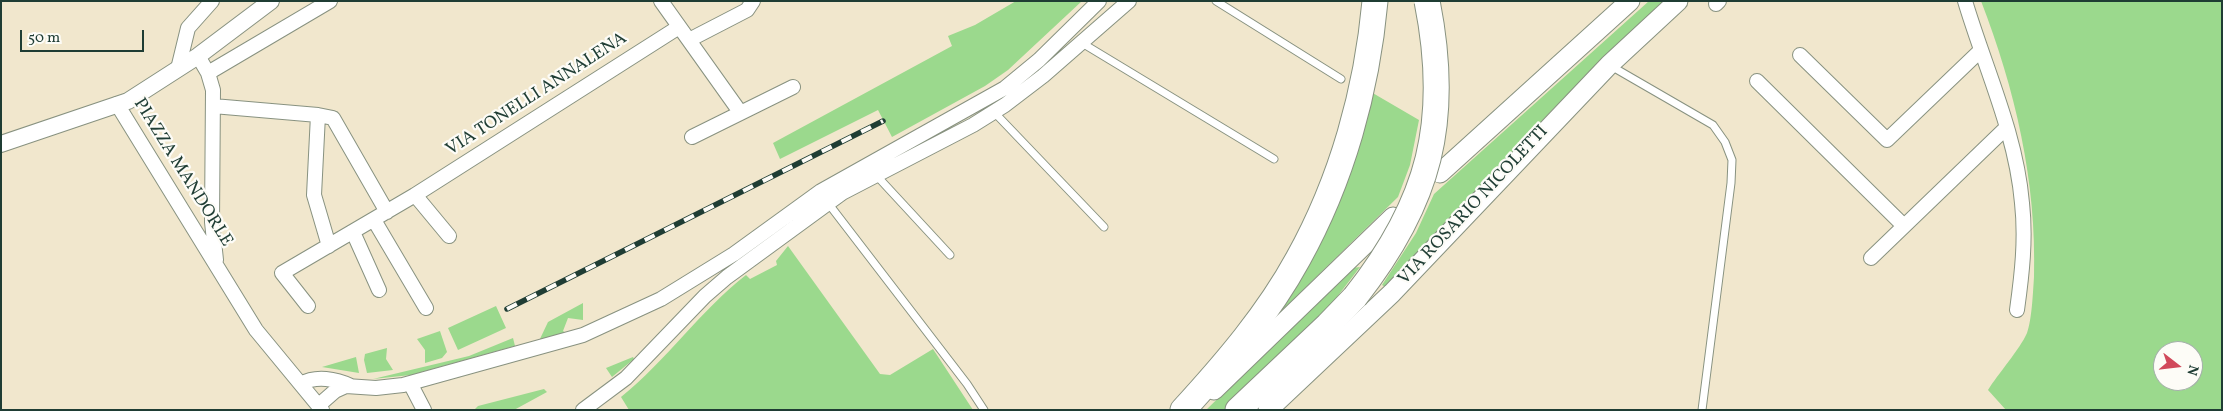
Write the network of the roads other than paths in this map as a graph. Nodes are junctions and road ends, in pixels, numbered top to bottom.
1 (212, 1) edge
2 (271, 1) edge
3 (330, 1) edge
4 (661, 1) edge
5 (753, 1) edge
6 (1100, 1) edge
7 (1130, 1) edge
8 (1216, 1) edge
9 (1374, 1) edge
10 (1427, 1) edge
11 (1630, 1) edge
12 (1678, 1) edge
13 (1965, 1) edge
14 (679, 27) junction
15 (689, 40) junction
16 (1082, 43) junction
17 (1981, 50) junction
18 (1800, 55) dead end
19 (198, 56) junction
20 (1609, 65) junction
21 (178, 69) junction
22 (208, 73) junction
23 (1341, 79) dead end
24 (1757, 81) dead end
25 (793, 87) dead end
26 (117, 104) junction
27 (213, 106) junction
28 (740, 112) junction
29 (994, 112) junction
30 (318, 115) junction
31 (2007, 127) junction
32 (692, 137) dead end
33 (1, 144) edge
34 (1274, 159) dead end
35 (1440, 173) dead end
36 (876, 175) junction
37 (415, 195) junction
38 (828, 202) junction
39 (387, 212) junction
40 (1393, 217) dead end
41 (374, 220) junction
42 (1904, 226) junction
43 (1104, 227) dead end
44 (353, 232) junction
45 (449, 236) dead end
46 (329, 246) junction
47 (950, 255) dead end
48 (1871, 258) dead end
49 (216, 264) junction
50 (379, 290) dead end
51 (308, 306) dead end
52 (426, 308) dead end
53 (2017, 310) dead end
54 (410, 383) junction
55 (301, 384) junction
56 (352, 386) junction
57 (320, 407) edge
58 (424, 410) edge
59 (582, 410) edge
60 (984, 410) edge
61 (1183, 410) edge
62 (1193, 410) edge
63 (1238, 410) edge
64 (1268, 410) edge
65 (1702, 410) edge

1 - 21 street
2 - 19 street
3 - 22 street
4 - 14 street
5 - 15 street
6 - 54 street
7 - 16 street
8 - 23 lane
9 - 61 highway
10 - 63 highway, bridge
11 - 35 main road
12 - 20 main road, VIA ROSARIO NICOLETTI
13 - 17 street
14 - 15 street
14 - 37 street, VIA TONELLI ANNALENA
15 - 28 street
16 - 29 street
16 - 34 lane
17 - 18 street
17 - 31 street
19 - 21 street
19 - 22 street, PIAZZA MANDORLE
20 - 64 main road, VIA ROSARIO NICOLETTI
20 - 65 lane
21 - 26 street
22 - 27 street, PIAZZA MANDORLE
24 - 42 street
25 - 28 street
26 - 33 street
26 - 49 street, PIAZZA MANDORLE
27 - 30 street
27 - 49 street, PIAZZA MANDORLE
28 - 32 street
29 - 36 street
29 - 43 lane
30 - 39 street
30 - 46 street
31 - 42 street
31 - 53 street
36 - 38 street
36 - 47 lane
37 - 39 street, VIA TONELLI ANNALENA
37 - 45 street
38 - 59 street
38 - 60 lane
39 - 41 street, VIA TONELLI ANNALENA
40 - 62 main road
41 - 44 street, VIA TONELLI ANNALENA
41 - 52 street
42 - 48 street
44 - 46 street, VIA TONELLI ANNALENA
44 - 50 street
46 - 51 street, VIA TONELLI ANNALENA
49 - 55 street
54 - 56 street
54 - 58 street
55 - 56 street
55 - 57 street
56 - 57 street

